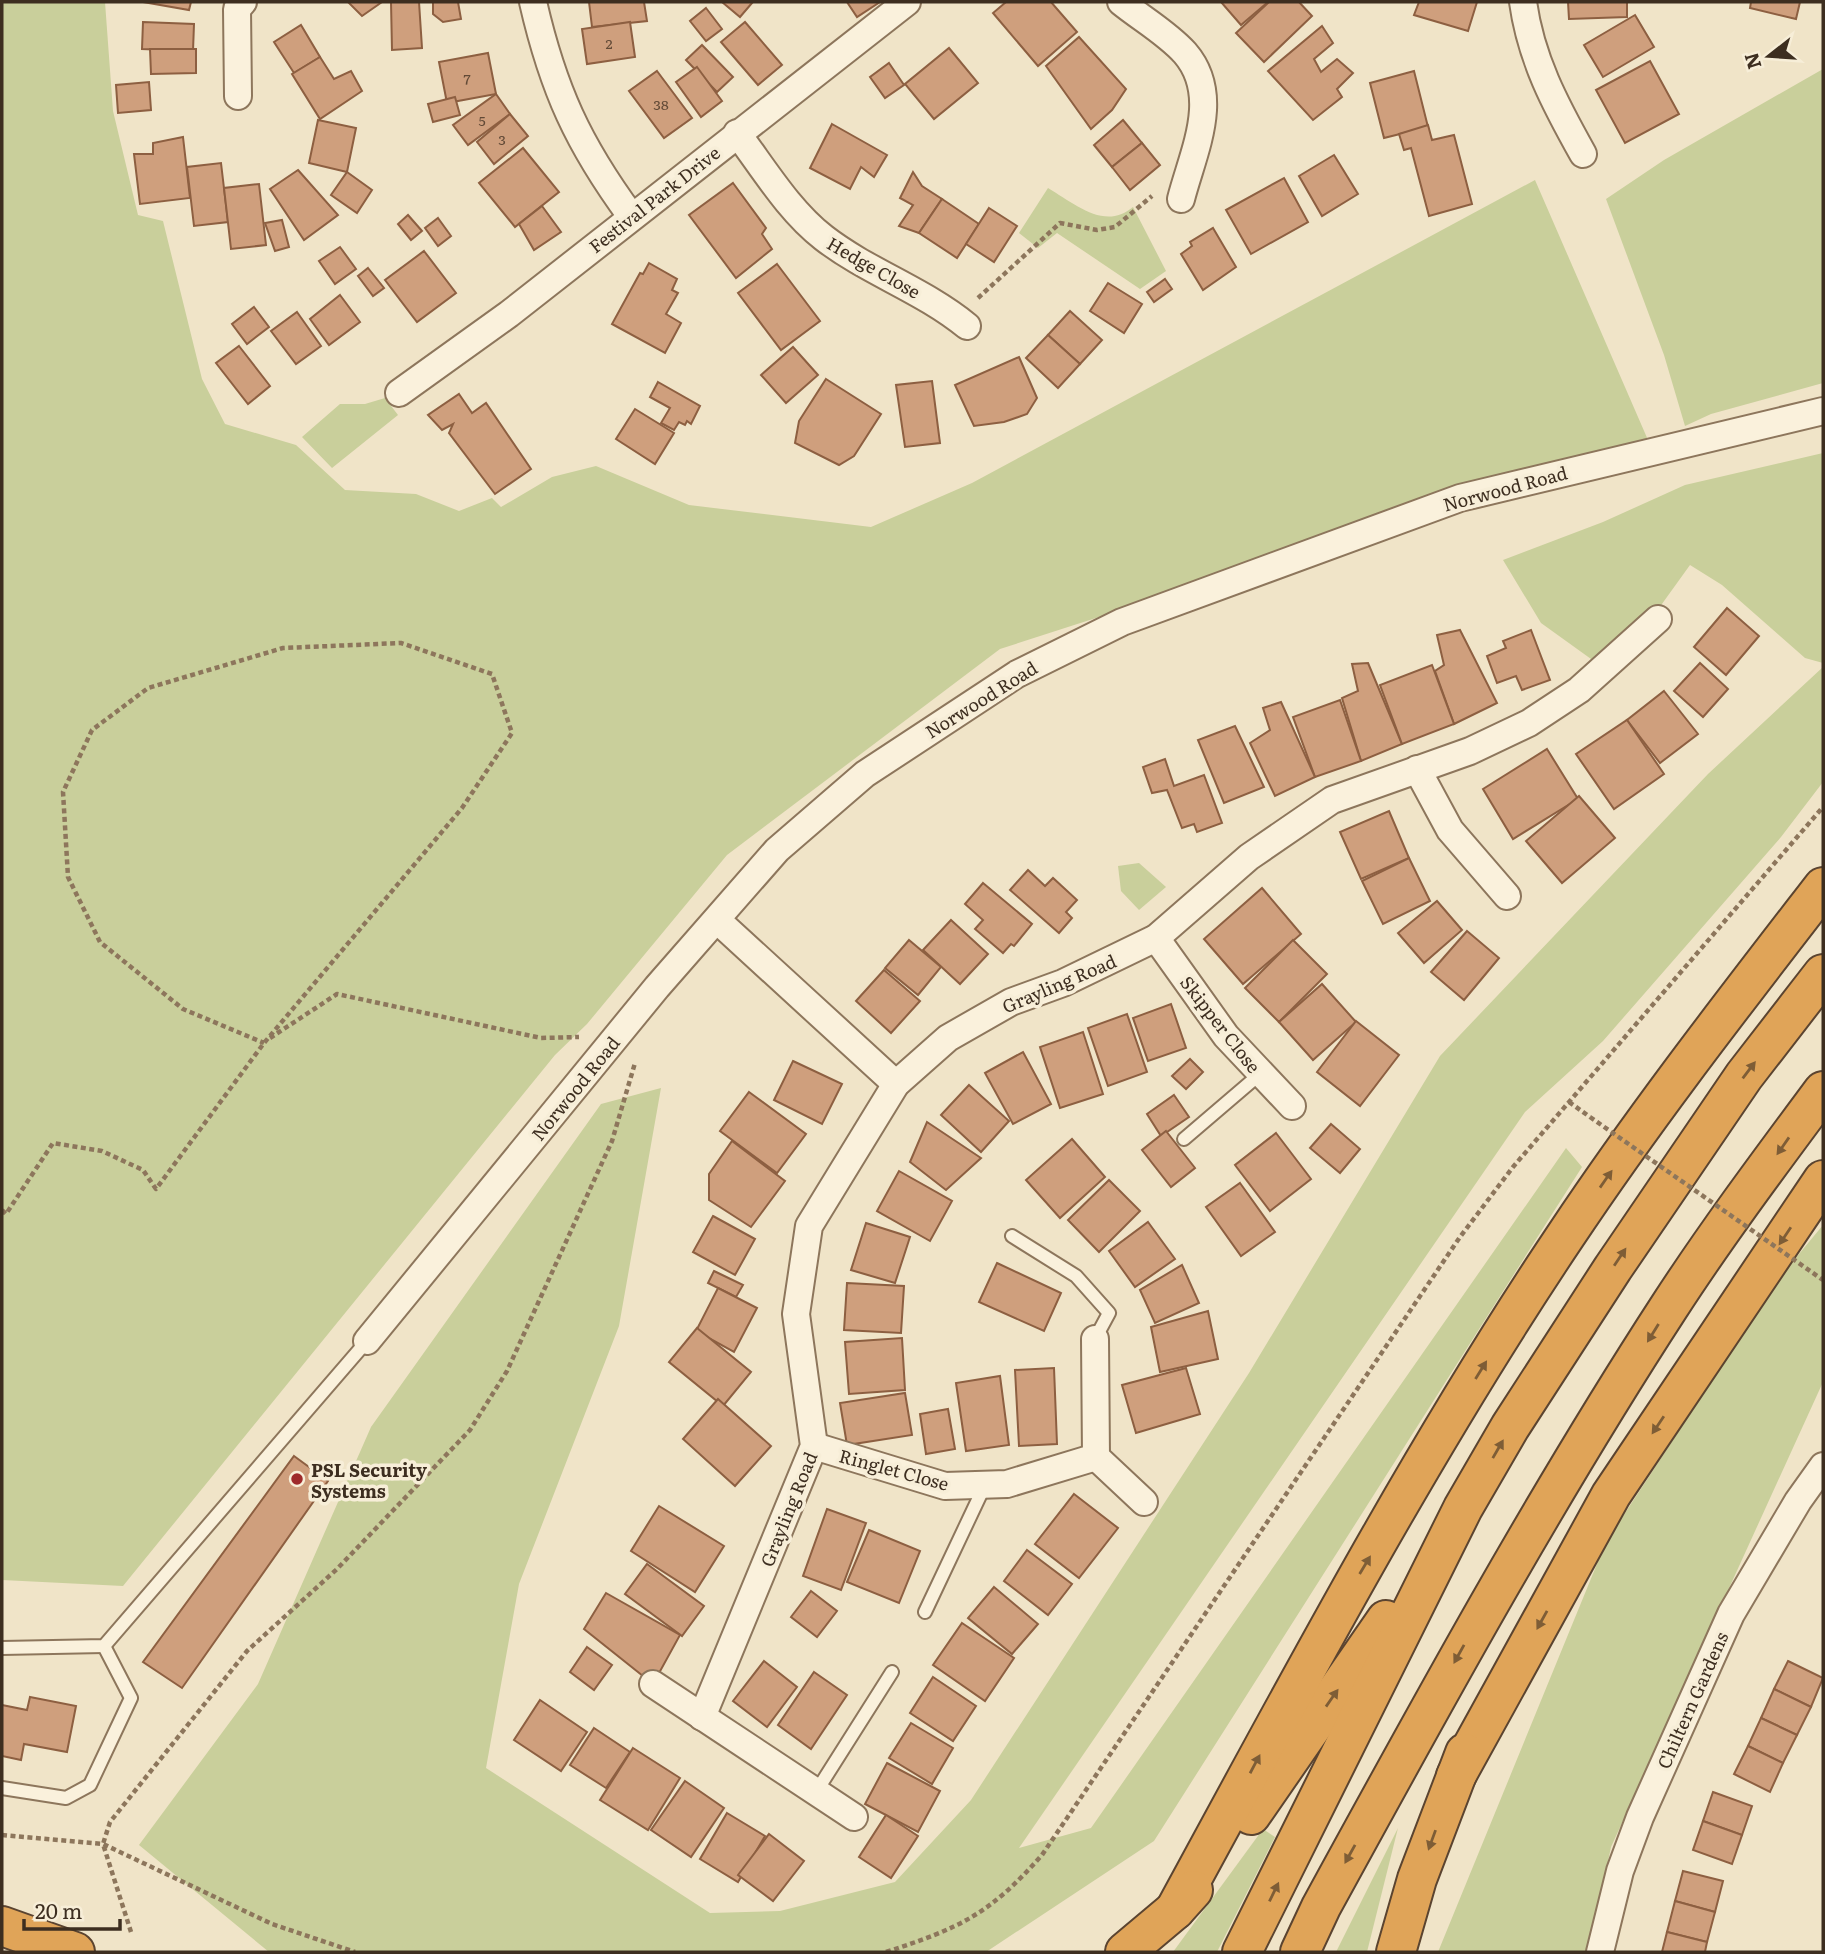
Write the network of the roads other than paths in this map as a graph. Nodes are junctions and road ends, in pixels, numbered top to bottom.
1 (243, 2) edge
2 (533, 2) edge
3 (907, 2) edge
4 (1121, 2) edge
5 (1523, 2) edge
6 (238, 96) dead end
7 (737, 133) junction
8 (1583, 154) dead end
9 (1183, 192) road end
10 (631, 216) junction
11 (962, 321) road end
12 (399, 393) dead end
13 (1823, 411) edge
14 (1658, 619) dead end
15 (1417, 769) junction
16 (1823, 887) edge
17 (1507, 896) dead end
18 (717, 920) junction
19 (1156, 938) junction
20 (1823, 974) edge
21 (1259, 1074) junction
22 (896, 1084) junction
23 (1823, 1091) edge
24 (1292, 1106) dead end
25 (1184, 1139) dead end
26 (1823, 1180) edge
27 (1012, 1236) dead end
28 (1095, 1339) joint
29 (367, 1341) joint
30 (814, 1446) junction
31 (1096, 1457) junction
32 (1823, 1466) edge
33 (1569, 1469) junction
34 (985, 1485) junction
35 (1144, 1502) dead end
36 (1463, 1508) junction
37 (925, 1612) dead end
38 (104, 1646) junction
39 (2, 1648) edge
40 (892, 1672) dead end
41 (653, 1684) dead end
42 (702, 1717) junction
43 (1456, 1776) junction
44 (2, 1788) edge
45 (816, 1792) junction
46 (854, 1817) dead end
47 (1175, 1910) junction
48 (2, 1926) edge
49 (75, 1952) edge
50 (1125, 1952) edge
51 (1242, 1952) edge
52 (1300, 1952) edge
53 (1395, 1952) edge
54 (1600, 1952) edge

1 - 6 street
2 - 10 street
3 - 7 street, Festival Park Drive
4 - 9 street
5 - 8 street
7 - 10 street, Festival Park Drive
7 - 11 street, Hedge Close
10 - 12 street, Festival Park Drive
13 - 18 street, Norwood Road
14 - 15 street, Grayling Road
15 - 17 street
15 - 19 street, Grayling Road
47 -> 16 highway
18 - 22 street
18 - 29 street, Norwood Road
19 - 21 street, Skipper Close
19 - 22 street, Grayling Road
36 -> 20 highway
21 - 24 street, Skipper Close
21 - 25 lane
22 - 30 street, Grayling Road
23 -> 33 highway
26 -> 43 highway
27 - 28 lane
28 - 31 street
29 - 38 lane
30 - 34 street, Ringlet Close
30 - 42 street, Grayling Road
31 - 34 street, Ringlet Close
31 - 35 street
32 - 54 street, Chiltern Gardens
33 - 43 highway
33 -> 52 highway
34 - 37 lane
47 -> 36 highway
51 -> 36 highway
38 - 39 lane
38 - 44 lane
40 - 45 lane
41 - 42 street
42 - 45 street
43 -> 53 highway
45 - 46 street
47 - 50 highway
48 - 49 highway

